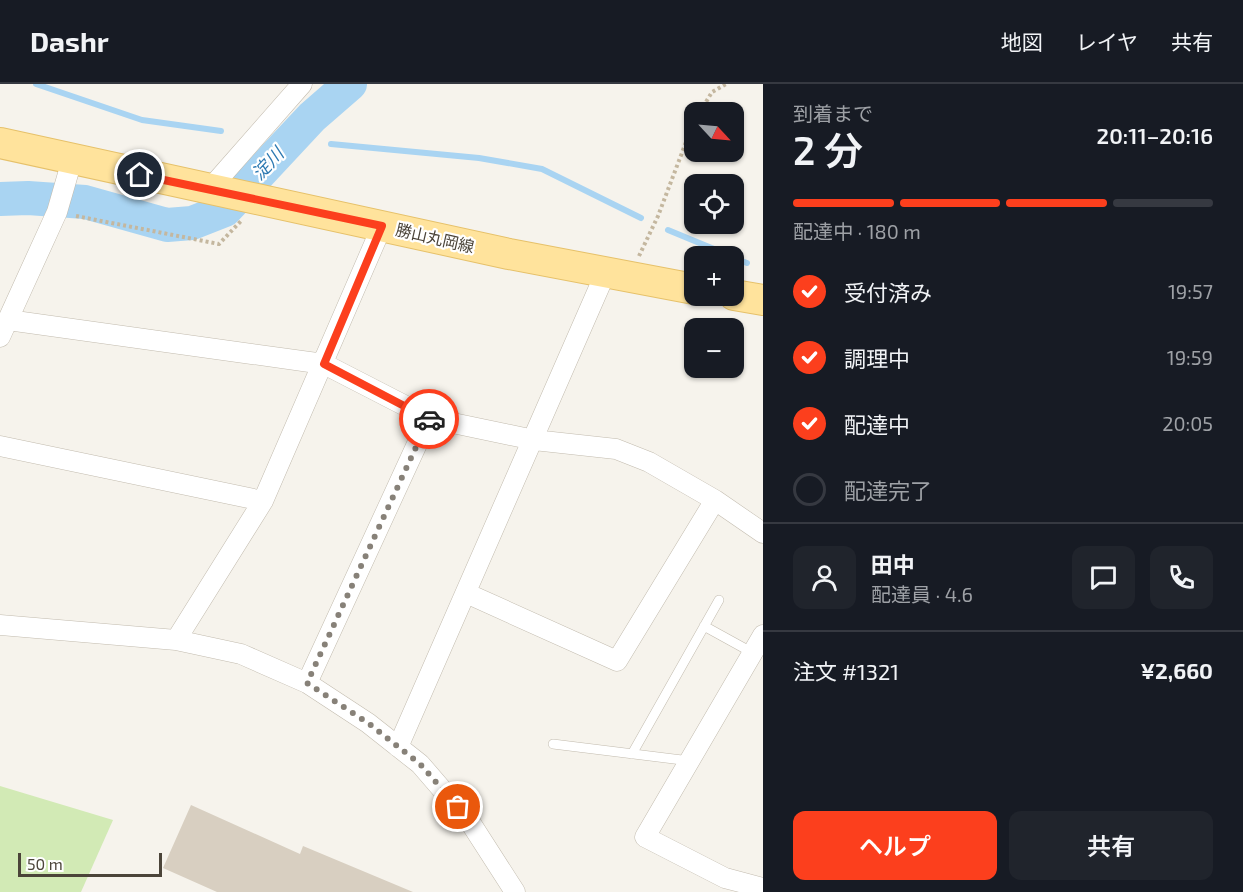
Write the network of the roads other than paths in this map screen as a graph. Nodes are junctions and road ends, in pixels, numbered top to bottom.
1 (302, 84) edge
2 (0, 143) edge
3 (70, 168) junction
4 (214, 192) junction
5 (382, 226) junction
6 (617, 276) junction
7 (684, 287) edge
8 (744, 297) edge
9 (763, 300) edge
10 (4, 328) edge
11 (324, 364) junction
12 (429, 418) junction
13 (534, 440) junction
14 (0, 446) edge
15 (715, 500) junction
16 (263, 501) junction
17 (763, 533) edge
18 (466, 593) junction
19 (719, 600) dead end
20 (0, 625) edge
21 (704, 626) junction
22 (763, 635) edge
23 (176, 640) junction
24 (753, 653) junction
25 (307, 683) junction
26 (553, 744) dead end
27 (398, 747) junction
28 (632, 754) junction
29 (690, 761) junction
30 (763, 888) edge
31 (515, 892) edge

1 - 4 street
2 - 3 main road, 勝山丸岡線
3 - 4 main road, 勝山丸岡線
3 - 10 street
4 - 5 main road, 勝山丸岡線
5 - 6 main road, 勝山丸岡線
5 - 11 street
6 - 7 main road, 勝山丸岡線
6 - 13 street
8 - 9 main road
10 - 11 street
11 - 12 street
11 - 16 street
12 - 13 street
12 - 25 street
13 - 15 street
13 - 18 street
14 - 16 street
15 - 17 street
15 - 18 street
16 - 23 street
18 - 27 street
19 - 21 lane
20 - 23 street
21 - 24 lane
21 - 28 lane
22 - 24 street
23 - 25 street
24 - 29 street
25 - 27 street
26 - 28 lane
27 - 31 street
28 - 29 lane
29 - 30 street

